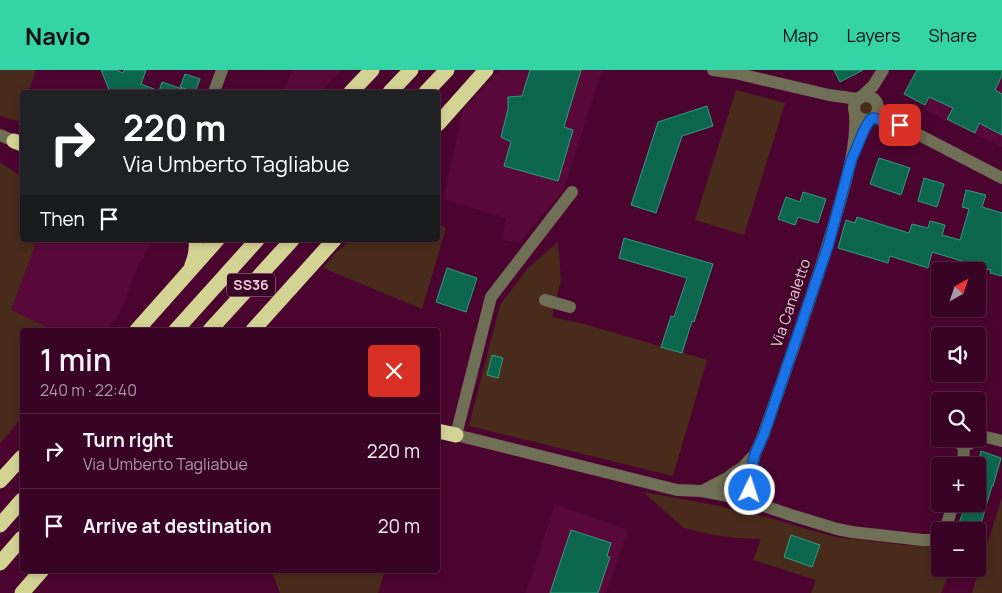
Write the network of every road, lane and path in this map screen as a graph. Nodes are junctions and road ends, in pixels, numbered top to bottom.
1 (222, 70) edge
2 (372, 70) edge
3 (410, 70) edge
4 (447, 70) edge
5 (486, 70) edge
6 (713, 70) edge
7 (882, 73) edge
8 (215, 90) edge
9 (353, 90) edge
10 (392, 90) edge
11 (428, 90) edge
12 (857, 104) junction
13 (877, 104) junction
14 (872, 119) junction
15 (440, 122) edge
16 (900, 125) junction
17 (851, 161) junction
18 (1002, 178) edge
19 (572, 192) dead end
20 (196, 242) edge
21 (215, 242) edge
22 (255, 242) edge
23 (290, 242) edge
24 (332, 242) edge
25 (188, 273) junction
26 (545, 300) dead end
27 (570, 307) dead end
28 (139, 328) edge
29 (178, 328) edge
30 (212, 328) edge
31 (257, 328) edge
32 (440, 431) edge
33 (456, 435) junction
34 (986, 436) edge
35 (1002, 441) edge
36 (755, 454) junction
37 (20, 458) edge
38 (731, 476) junction
39 (0, 482) edge
40 (749, 488) junction
41 (702, 491) junction
42 (734, 497) junction
43 (20, 502) edge
44 (0, 525) edge
45 (20, 540) edge
46 (931, 540) edge
47 (0, 563) edge
48 (39, 573) edge
49 (22, 593) edge

1 - 8 street
2 - 9 highway
3 - 10 highway
4 - 11 highway
5 - 15 highway
6 - 12 street
7 - 12 street
7 - 13 street
12 - 13 street
12 - 14 street
12 - 17 street, Via Canaletto
13 - 14 street
13 - 16 street
14 - 16 street
14 - 17 street, Via Canaletto
16 - 18 street
17 - 36 street, Via Canaletto
19 - 33 street
20 - 25 highway
21 - 25 highway
22 - 29 highway, SS36
23 - 30 highway, SS36
24 - 31 highway
25 - 28 highway
26 - 27 street
32 - 33 highway
33 - 41 street, Via Canaletto
34 - 35 street
36 - 38 street, Via Canaletto
36 - 40 street, Via Canaletto
37 - 39 highway
38 - 40 street
38 - 41 street, Via Canaletto
38 - 42 street
40 - 42 street, Via Canaletto
40 - 46 street
41 - 42 street, Via Canaletto
43 - 44 highway
45 - 47 highway
48 - 49 highway

